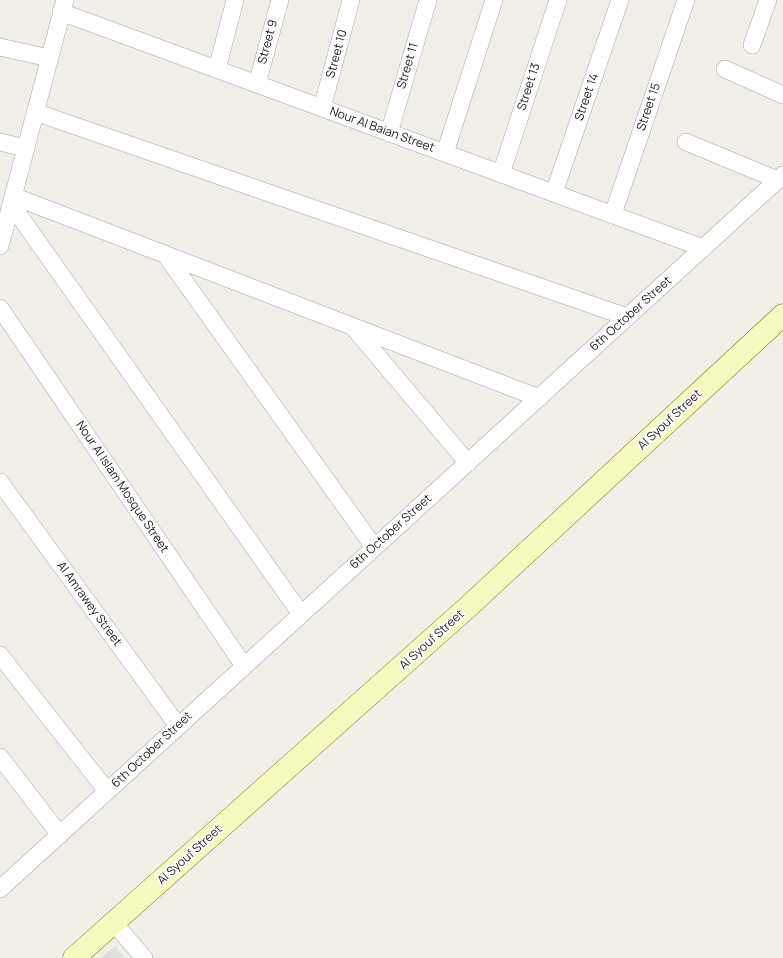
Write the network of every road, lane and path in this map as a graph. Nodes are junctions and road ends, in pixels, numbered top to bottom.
1 (235, 0) edge
2 (280, 0) edge
3 (352, 0) edge
4 (428, 0) edge
5 (494, 0) edge
6 (558, 0) edge
7 (620, 0) edge
8 (686, 0) edge
9 (768, 0) edge
10 (63, 6) edge
11 (752, 45) dead end
12 (0, 47) edge
13 (49, 58) junction
14 (217, 70) junction
15 (725, 70) dead end
16 (257, 84) junction
17 (783, 95) edge
18 (322, 108) junction
19 (35, 112) junction
20 (389, 133) junction
21 (0, 142) edge
22 (686, 142) dead end
23 (26, 148) junction
24 (445, 153) junction
25 (501, 174) junction
26 (780, 178) edge
27 (554, 193) junction
28 (12, 200) junction
29 (613, 214) junction
30 (1, 237) edge
31 (703, 248) junction
32 (165, 254) junction
33 (0, 308) edge
34 (783, 315) edge
35 (628, 317) junction
36 (351, 325) junction
37 (539, 398) junction
38 (468, 463) junction
39 (0, 482) edge
40 (374, 547) junction
41 (301, 614) junction
42 (0, 655) edge
43 (244, 666) junction
44 (178, 726) junction
45 (0, 757) edge
46 (107, 791) junction
47 (60, 835) junction
48 (0, 889) edge
49 (114, 923) junction
50 (74, 958) edge
51 (144, 958) edge

1 - 14 street
2 - 16 street, Street 9
3 - 18 street, Street 10
4 - 20 street, Street 11
5 - 24 street
6 - 25 street, Street 13
7 - 27 street, Street 14
8 - 29 street, Street 15
9 - 11 street
10 - 13 street
10 - 14 street, Nour Al Baian Street
12 - 13 street
13 - 19 street
14 - 16 street, Nour Al Baian Street
15 - 17 street
16 - 18 street, Nour Al Baian Street
18 - 20 street, Nour Al Baian Street
19 - 23 street
19 - 35 street
20 - 24 street, Nour Al Baian Street
21 - 23 street
22 - 26 street
23 - 28 street
24 - 25 street, Nour Al Baian Street
25 - 27 street, Nour Al Baian Street
26 - 31 street, 6th October Street
27 - 29 street, Nour Al Baian Street
28 - 30 street
28 - 32 street
28 - 41 street
29 - 31 street, Nour Al Baian Street
31 - 35 street, 6th October Street
32 - 36 street
32 - 40 street
33 - 43 street, Nour Al Islam Mosque Street
34 - 49 main road, Al Syouf Street
35 - 37 street, 6th October Street
36 - 37 street
36 - 38 street
37 - 38 street, 6th October Street
38 - 40 street, 6th October Street
39 - 44 street, Al Amrawey Street
40 - 41 street, 6th October Street
41 - 43 street, 6th October Street
42 - 46 street
43 - 44 street, 6th October Street
44 - 46 street, 6th October Street
45 - 47 street
46 - 47 street, 6th October Street
47 - 48 street, 6th October Street
49 - 50 main road, Al Syouf Street
49 - 51 street

